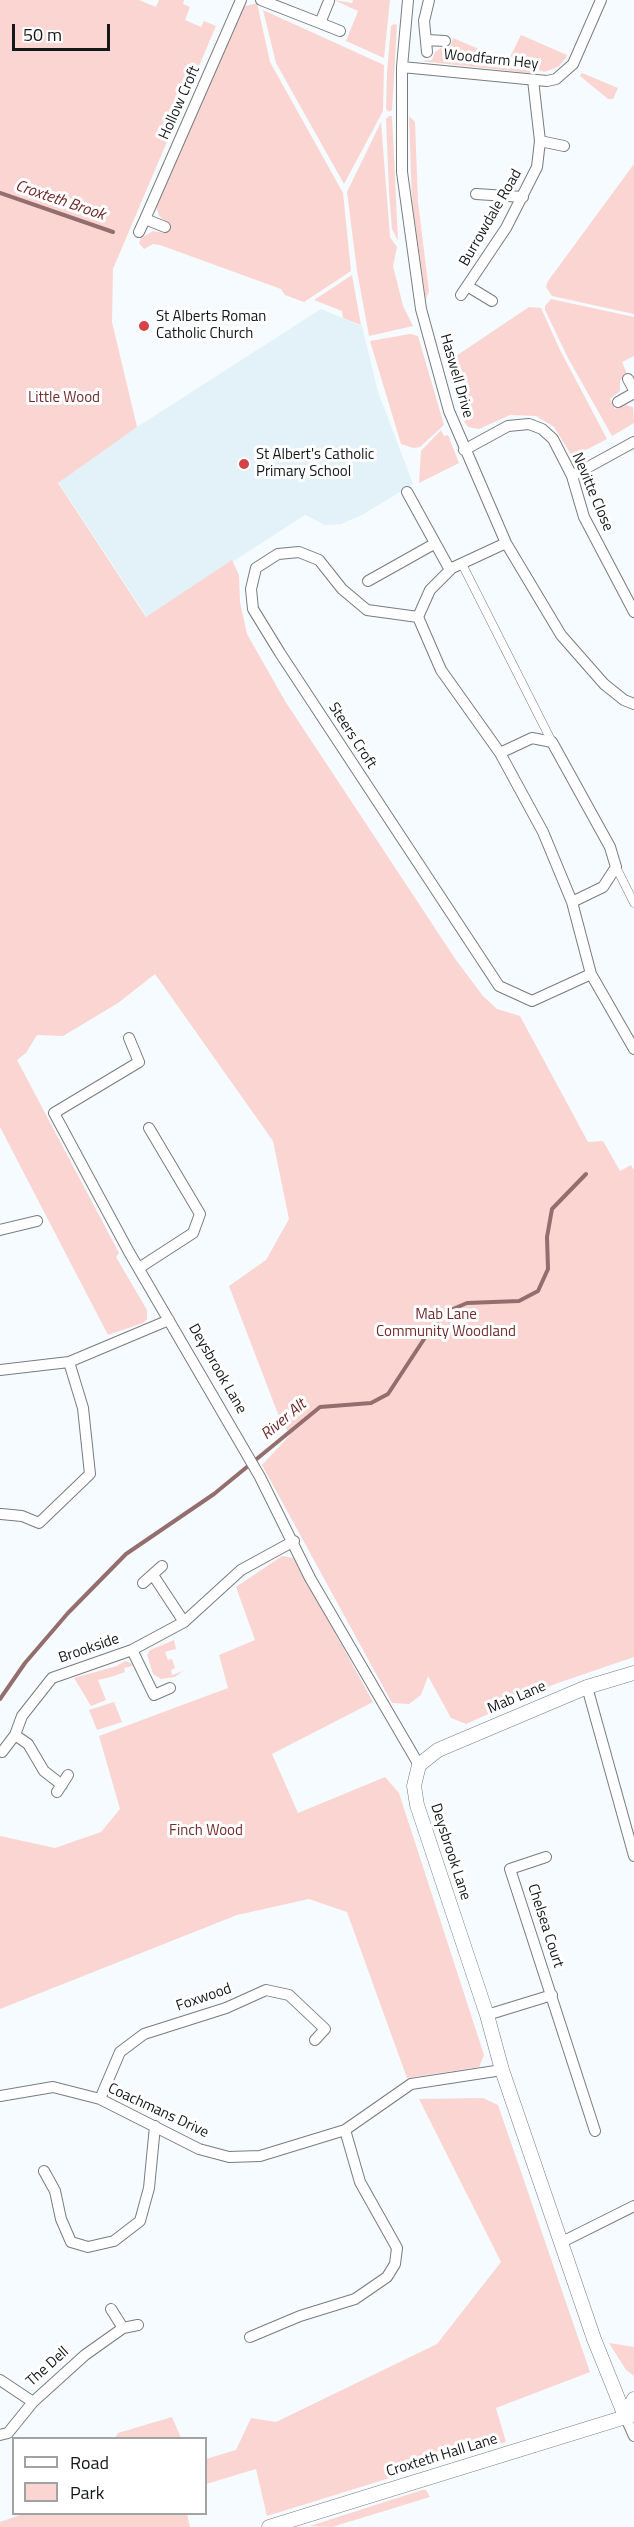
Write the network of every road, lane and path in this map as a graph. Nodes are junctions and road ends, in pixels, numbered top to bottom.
1 (241, 0) edge
2 (261, 0) edge
3 (408, 0) edge
4 (429, 0) edge
5 (601, 0) edge
6 (329, 1) edge
7 (320, 23) junction
8 (340, 31) dead end
9 (427, 40) junction
10 (445, 40) dead end
11 (427, 52) dead end
12 (402, 67) junction
13 (533, 80) junction
14 (540, 141) junction
15 (564, 146) dead end
16 (476, 194) dead end
17 (523, 197) junction
18 (146, 219) junction
19 (165, 227) dead end
20 (139, 232) dead end
21 (492, 301) dead end
22 (628, 379) dead end
23 (634, 391) edge
24 (618, 402) dead end
25 (634, 442) edge
26 (464, 450) junction
27 (572, 476) junction
28 (408, 492) dead end
29 (506, 543) junction
30 (434, 544) junction
31 (462, 564) junction
32 (450, 570) junction
33 (368, 581) dead end
34 (634, 612) edge
35 (418, 617) junction
36 (634, 704) edge
37 (552, 742) junction
38 (500, 753) junction
39 (616, 867) junction
40 (572, 902) junction
41 (634, 903) edge
42 (591, 974) junction
43 (129, 1038) dead end
44 (634, 1049) edge
45 (149, 1128) dead end
46 (37, 1221) dead end
47 (0, 1230) edge
48 (139, 1268) junction
49 (170, 1320) junction
50 (69, 1362) junction
51 (0, 1370) edge
52 (1, 1514) edge
53 (294, 1541) junction
54 (162, 1566) dead end
55 (153, 1575) junction
56 (143, 1583) dead end
57 (184, 1622) junction
58 (132, 1650) junction
59 (634, 1673) edge
60 (587, 1687) junction
61 (170, 1688) dead end
62 (15, 1735) junction
63 (2, 1752) dead end
64 (419, 1765) junction
65 (68, 1775) dead end
66 (631, 1838) edge
67 (634, 1856) edge
68 (546, 1857) dead end
69 (552, 1995) junction
70 (487, 2015) junction
71 (315, 2040) dead end
72 (502, 2070) junction
73 (0, 2096) edge
74 (100, 2100) junction
75 (155, 2126) junction
76 (345, 2130) junction
77 (595, 2131) dead end
78 (44, 2172) dead end
79 (634, 2206) edge
80 (560, 2242) junction
81 (111, 2309) dead end
82 (138, 2325) dead end
83 (123, 2328) junction
84 (250, 2337) dead end
85 (0, 2380) edge
86 (634, 2399) edge
87 (33, 2402) junction
88 (629, 2416) edge
89 (0, 2435) edge
90 (634, 2436) edge
91 (296, 2523) edge
92 (269, 2527) edge

1 - 18 street, Hollow Croft
2 - 7 street
3 - 12 street, Haswell Drive
4 - 9 street
5 - 13 street, Woodfarm Hey
6 - 7 street
7 - 8 street
9 - 10 street
9 - 11 street
12 - 13 street, Woodfarm Hey
12 - 26 street, Haswell Drive
13 - 14 street, Burrowdale Road
14 - 15 street
14 - 17 street, Burrowdale Road
16 - 17 street
17 - 21 street, Burrowdale Road
18 - 19 street
18 - 20 street, Hollow Croft
22 - 23 street
23 - 24 street
25 - 27 street
26 - 27 street, Nevitte Close
26 - 29 street, Haswell Drive
27 - 34 street, Nevitte Close
28 - 30 street
29 - 31 street
29 - 36 street, Haswell Drive
30 - 32 street
30 - 33 street
31 - 32 street
31 - 37 street
32 - 35 street
35 - 38 street
35 - 42 street, Steers Croft
37 - 38 street
37 - 39 street
38 - 40 street
39 - 40 street
39 - 41 street
40 - 42 street
42 - 44 street
43 - 48 street, Deysbrook Lane
45 - 48 street
46 - 47 street
48 - 49 street, Deysbrook Lane
49 - 50 street
49 - 53 street, Deysbrook Lane
50 - 51 street
50 - 52 street
53 - 57 street, Brookside
53 - 64 street, Deysbrook Lane
54 - 55 street
55 - 56 street
55 - 57 street
57 - 58 street, Brookside
58 - 61 street, Brookside
58 - 62 street, Brookside
59 - 60 street, Mab Lane
60 - 64 street, Mab Lane
60 - 66 street
62 - 63 street, Brookside
62 - 65 street
64 - 70 street, Deysbrook Lane
66 - 67 street
68 - 69 street, Chelsea Court
69 - 70 street
69 - 77 street, Chelsea Court
70 - 72 street, Deysbrook Lane
71 - 74 street, Foxwood
72 - 76 street, Coachmans Drive
72 - 80 street, Deysbrook Lane
73 - 74 street, Coachmans Drive
74 - 75 street, Coachmans Drive
75 - 76 street, Coachmans Drive
75 - 78 street
76 - 84 street
79 - 80 street
80 - 88 street, Deysbrook Lane
81 - 83 street
82 - 83 street, The Dell
83 - 87 street, The Dell
85 - 87 street
86 - 88 street
87 - 89 street, The Dell
88 - 90 street, Deysbrook Lane
88 - 91 street, Croxteth Hall Lane
91 - 92 street, Croxteth Hall Lane

